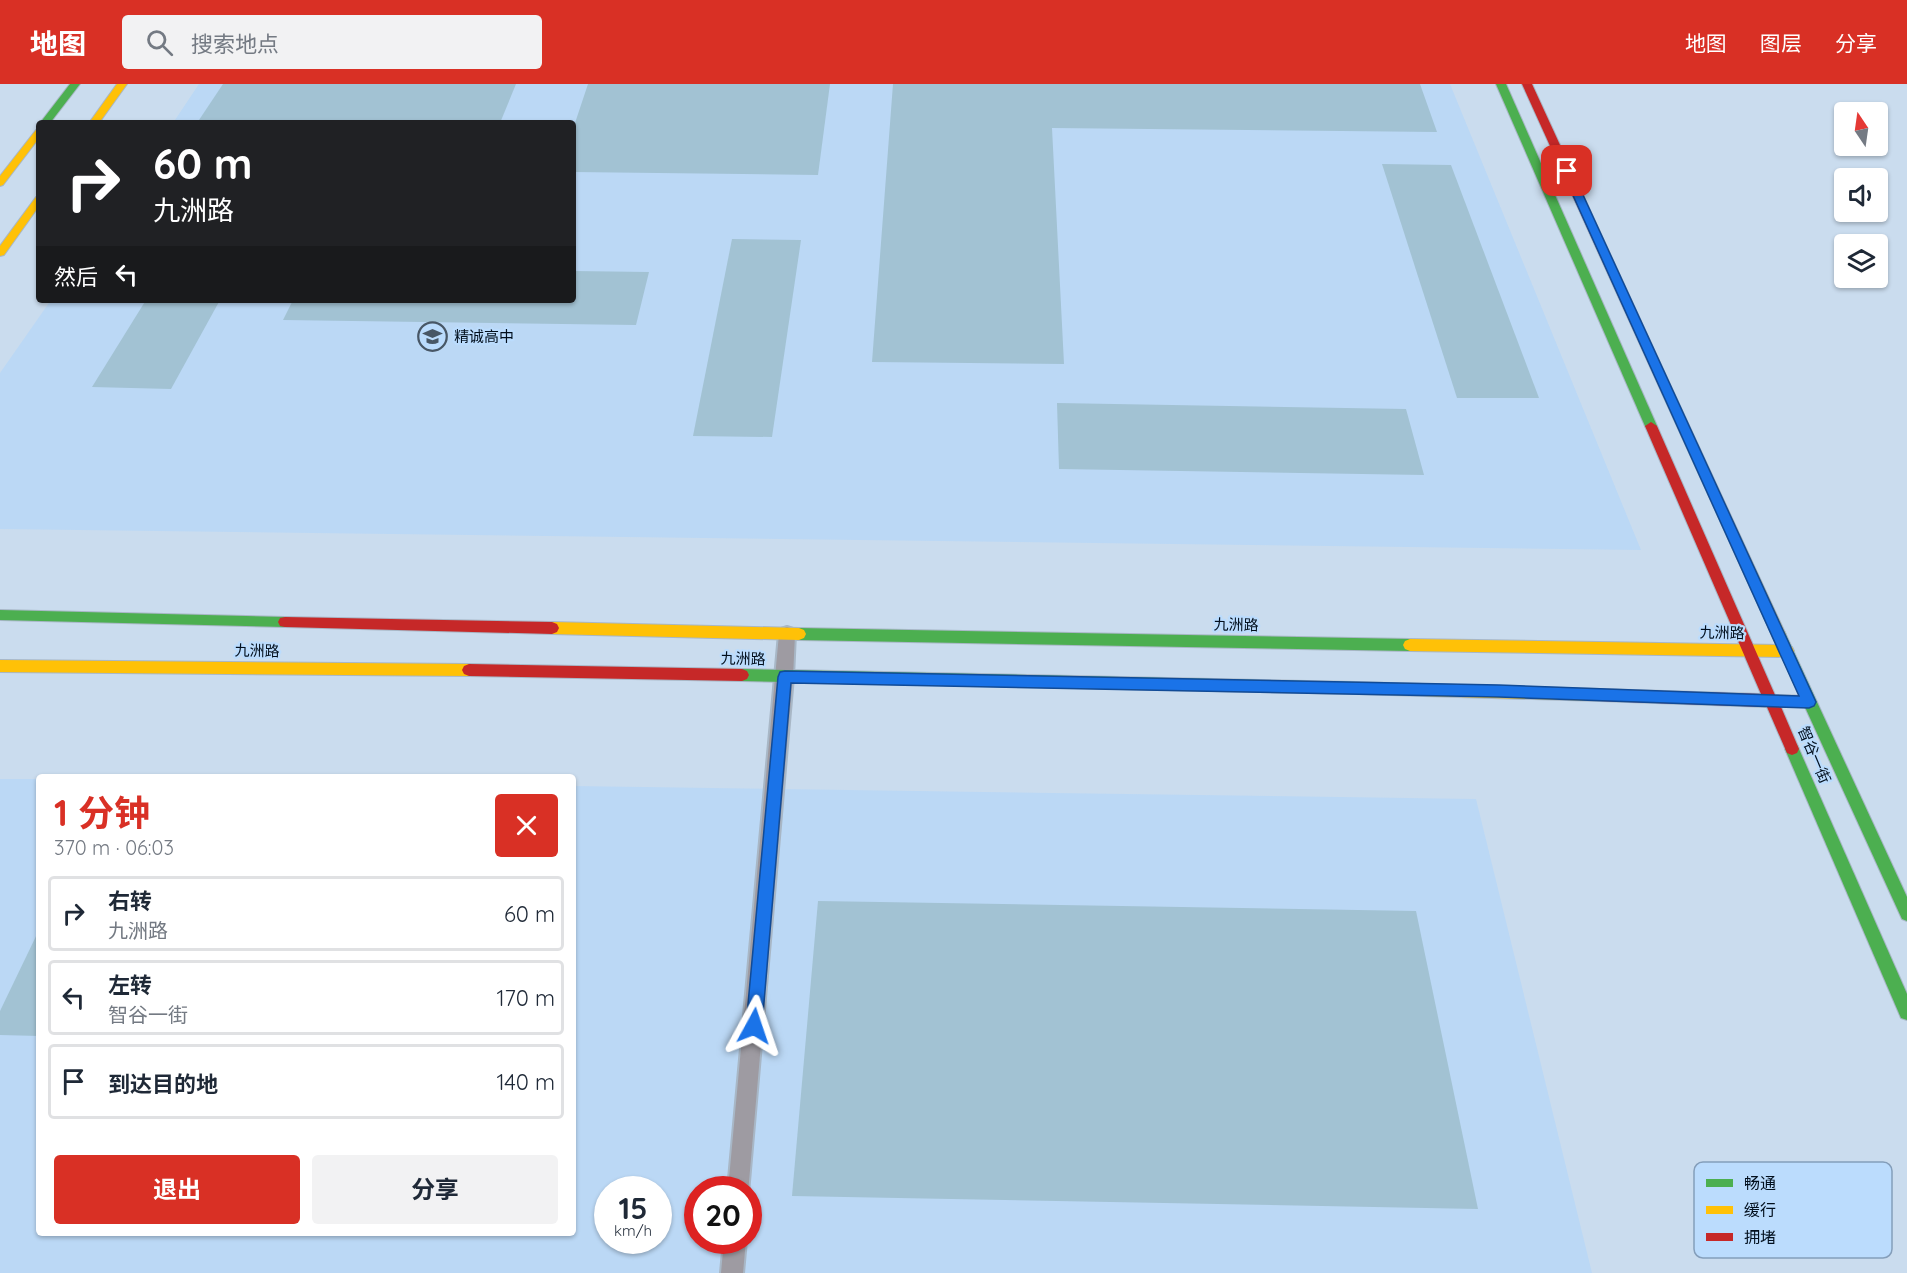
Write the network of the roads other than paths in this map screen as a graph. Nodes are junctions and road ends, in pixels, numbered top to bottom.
1 (75, 84) edge
2 (122, 84) edge
3 (1501, 84) edge
4 (1527, 84) edge
5 (47, 120) edge
6 (96, 120) edge
7 (36, 136) edge
8 (0, 183) edge
9 (36, 203) edge
10 (0, 253) edge
11 (0, 615) edge
12 (787, 634) junction
13 (1750, 650) junction
14 (1787, 651) junction
15 (0, 666) edge
16 (785, 677) junction
17 (1772, 700) junction
18 (1809, 702) junction
19 (1907, 914) edge
20 (1907, 1012) edge
21 (741, 1176) edge
22 (734, 1254) edge
23 (732, 1273) edge

1 - 5 main road
2 - 6 main road
3 - 13 main road, 智谷一街
4 - 14 main road, 智谷一街
7 - 8 main road
9 - 10 main road
11 - 12 main road, 九洲路
12 - 13 main road, 九洲路
12 - 16 lane
13 - 14 main road, 九洲路
13 - 17 main road, 智谷一街
14 - 18 main road, 智谷一街
15 - 16 main road, 九洲路
16 - 17 main road, 九洲路
16 - 21 lane
17 - 18 main road, 九洲路
17 - 20 main road, 智谷一街
18 - 19 main road, 智谷一街
22 - 23 lane

